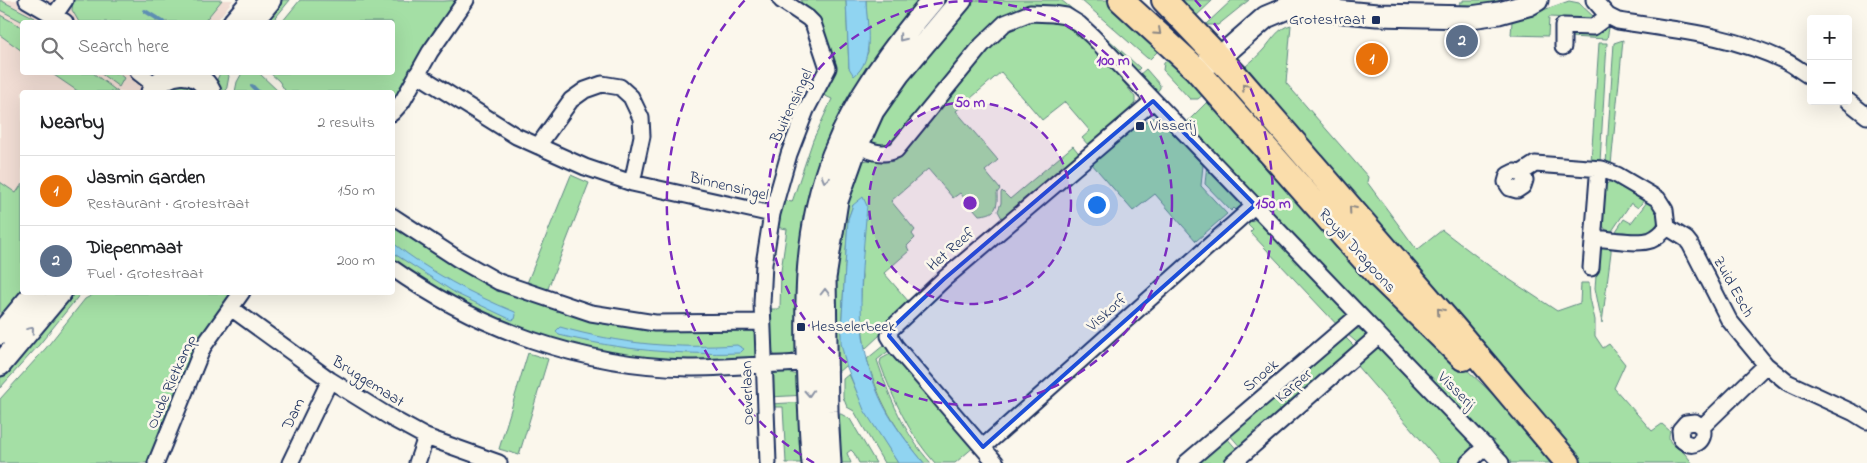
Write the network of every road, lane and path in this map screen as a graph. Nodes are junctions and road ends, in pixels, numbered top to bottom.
1 (27, 0) edge
2 (65, 0) edge
3 (253, 0) edge
4 (270, 0) edge
5 (466, 0) edge
6 (781, 0) edge
7 (933, 0) edge
8 (961, 0) edge
9 (1121, 0) edge
10 (1164, 0) edge
11 (1274, 0) edge
12 (1538, 0) edge
13 (1594, 0) edge
14 (1347, 6) edge
15 (1608, 16) junction
16 (59, 19) edge
17 (236, 20) edge
18 (254, 20) edge
19 (1563, 47) dead end
20 (1214, 53) junction
21 (1196, 69) junction
22 (417, 74) junction
23 (1807, 74) edge
24 (141, 75) edge
25 (170, 75) edge
26 (187, 75) edge
27 (203, 79) edge
28 (154, 89) edge
29 (1153, 101) junction
30 (1852, 104) edge
31 (395, 110) edge
32 (1867, 116) edge
33 (849, 141) junction
34 (538, 146) junction
35 (1602, 169) junction
36 (1521, 174) dead end
37 (632, 183) junction
38 (1255, 205) junction
39 (772, 214) junction
40 (395, 218) edge
41 (1667, 227) junction
42 (1594, 238) junction
43 (1591, 268) dead end
44 (395, 270) edge
45 (32, 295) edge
46 (58, 295) edge
47 (240, 295) edge
48 (231, 308) junction
49 (1359, 315) junction
50 (763, 322) junction
51 (0, 334) edge
52 (1378, 336) junction
53 (817, 363) junction
54 (764, 364) junction
55 (0, 365) edge
56 (1766, 366) junction
57 (330, 380) junction
58 (1867, 421) edge
59 (1702, 426) dead end
60 (1538, 429) junction
61 (426, 437) junction
62 (1486, 446) junction
63 (983, 447) junction
64 (156, 463) edge
65 (290, 463) edge
66 (417, 463) edge
67 (499, 463) edge
68 (768, 463) edge
69 (813, 463) edge
70 (830, 463) edge
71 (996, 463) edge
72 (1186, 463) edge
73 (1233, 463) edge
74 (1468, 463) edge
75 (1501, 463) edge
76 (1568, 463) edge

1 - 16 street
2 - 16 street
3 - 17 street
4 - 18 street
5 - 22 street
6 - 39 street, Buitensingel
7 -> 33 street
8 - 33 street
9 -> 21 main road, Royal Dragoons
10 - 20 main road, Royal Dragoons
11 - 20 street
12 - 14 street
13 - 15 street
14 - 20 street
15 - 19 street
15 - 23 street
20 - 21 street
60 -> 20 main road, Royal Dragoons
21 - 60 main road, Royal Dragoons
22 - 31 street
22 - 34 street, Binnensingel
24 - 28 street
25 - 28 street
26 - 27 street
29 - 33 street, Visserij
29 - 38 street, Visserij
29 - 63 street, Het Reef
30 - 32 street
33 - 53 street
34 - 37 street, Binnensingel
34 - 37 street
35 - 36 street
35 - 41 street
35 - 42 street
37 - 39 street, Binnensingel
38 - 49 street, Visserij
38 - 63 street, Viskorf
39 - 50 street, Binnensingel
40 - 50 street
41 - 42 street
41 - 56 street, Zuid Esch
42 - 43 street
44 - 54 street
45 - 51 street
55 -> 46 street
47 - 48 street, Oude Rietkamp
48 - 57 street, Bruggemaat
48 - 64 street, Oude Rietkamp
49 - 52 street, Visserij
49 - 72 street, Snoek
50 - 54 street, Oeverlaan
52 - 62 street, Visserij
52 - 73 street, Karper
53 - 54 street
53 -> 69 street
53 - 70 street
54 - 68 street, Oeverlaan
56 - 58 street, Zuid Esch
56 - 59 street
57 - 61 street, Bruggemaat
57 - 65 street, Dam
60 - 76 main road, Royal Dragoons
61 - 66 street
61 - 67 street, Bruggemaat
62 - 74 street
62 - 75 street, Visserij
63 - 71 street

